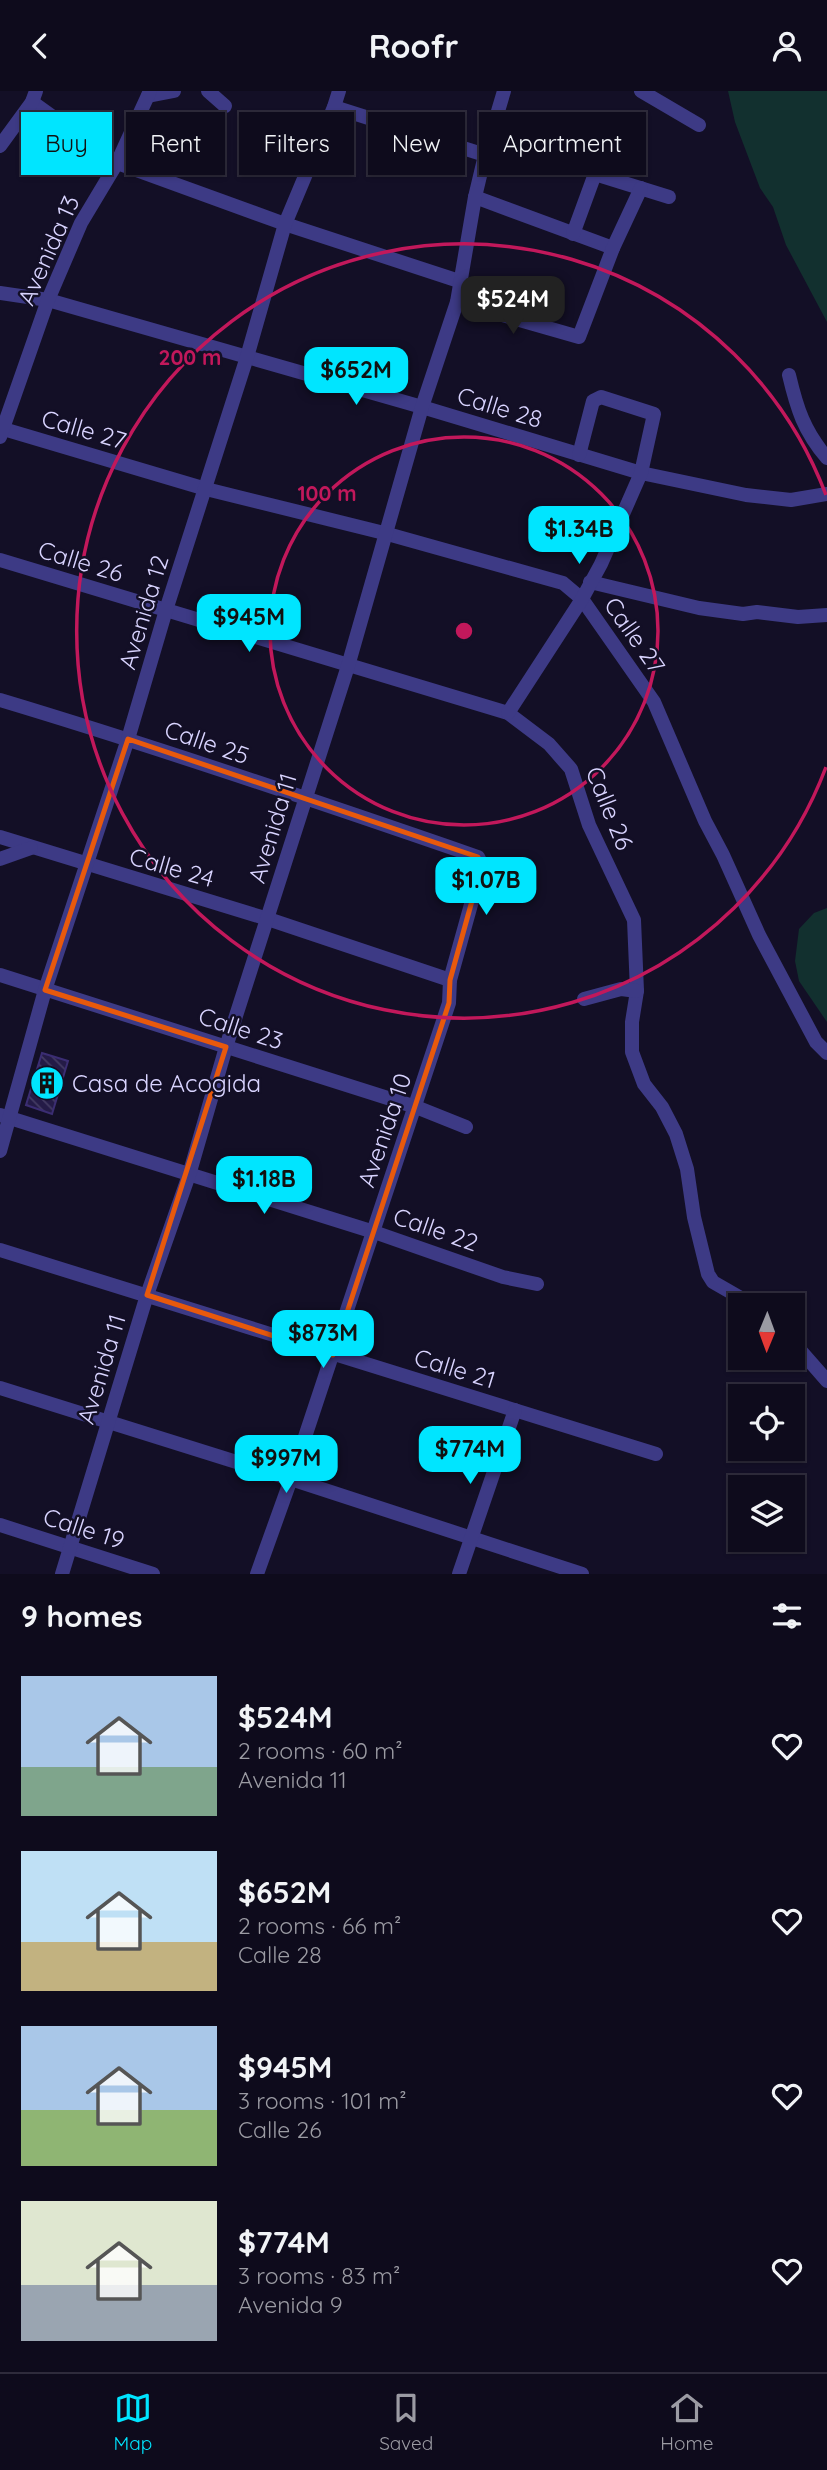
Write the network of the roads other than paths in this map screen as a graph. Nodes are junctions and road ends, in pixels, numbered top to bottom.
1 (174, 91) edge
2 (208, 91) edge
3 (339, 91) edge
4 (504, 91) edge
5 (641, 91) edge
6 (149, 94) edge
7 (34, 96) edge
8 (225, 106) dead end
9 (334, 107) junction
10 (498, 112) edge
11 (699, 125) dead end
12 (0, 146) edge
13 (479, 153) edge
14 (117, 163) junction
15 (480, 175) edge
16 (596, 175) edge
17 (599, 175) edge
18 (641, 188) junction
19 (475, 197) junction
20 (668, 197) dead end
21 (285, 224) junction
22 (573, 234) junction
23 (612, 248) junction
24 (462, 282) junction
25 (0, 293) edge
26 (48, 300) junction
27 (457, 302) junction
28 (247, 357) junction
29 (789, 375) dead end
30 (422, 407) junction
31 (1, 432) edge
32 (579, 455) junction
33 (827, 458) edge
34 (641, 473) junction
35 (206, 489) junction
36 (827, 494) edge
37 (384, 533) junction
38 (0, 560) edge
39 (590, 582) junction
40 (582, 599) junction
41 (166, 610) junction
42 (827, 615) edge
43 (348, 666) junction
44 (0, 700) edge
45 (508, 713) junction
46 (128, 739) junction
47 (304, 799) junction
48 (0, 837) edge
49 (31, 848) junction
50 (478, 857) joint
51 (0, 859) edge
52 (87, 865) junction
53 (268, 919) junction
54 (0, 975) edge
55 (450, 981) junction
56 (45, 990) junction
57 (637, 991) junction
58 (584, 999) dead end
59 (226, 1047) junction
60 (827, 1053) edge
61 (416, 1108) junction
62 (5, 1116) edge
63 (466, 1127) dead end
64 (0, 1151) edge
65 (188, 1175) junction
66 (373, 1232) junction
67 (0, 1250) edge
68 (537, 1284) dead end
69 (733, 1293) edge
70 (147, 1295) junction
71 (332, 1355) junction
72 (805, 1356) edge
73 (827, 1381) edge
74 (0, 1388) edge
75 (515, 1410) junction
76 (108, 1422) junction
77 (656, 1454) dead end
78 (291, 1479) junction
79 (0, 1525) edge
80 (471, 1538) junction
81 (71, 1548) junction
82 (62, 1574) edge
83 (153, 1574) edge
84 (257, 1574) edge
85 (459, 1574) edge
86 (582, 1574) edge

1 - 6 street
2 - 8 street
3 - 9 street, Avenida 12
4 - 10 street, Avenida 11
5 - 11 street
6 - 14 street, Avenida 13
7 - 12 street
7 - 14 street
9 - 13 street
9 - 21 street, Avenida 12
14 - 21 street
14 - 26 street, Avenida 13
15 - 19 street, Avenida 11
16 - 22 street
17 - 18 street
18 - 20 street
18 - 23 street
19 - 22 street
19 - 24 street, Avenida 11
21 - 24 street
21 - 28 street, Avenida 12
22 - 23 street
23 - 27 street
24 - 27 street, Avenida 11
25 - 26 street, Calle 28
26 - 28 street, Calle 28
26 - 31 street, Avenida 13
27 - 30 street, Avenida 11
28 - 30 street, Calle 28
28 - 35 street, Avenida 12
29 - 33 street
30 - 32 street, Calle 28
30 - 37 street, Avenida 11
31 - 35 street, Calle 27
32 - 34 street, Calle 28
32 - 34 street
34 - 36 street, Calle 28
34 - 39 street
35 - 37 street, Calle 27
35 - 41 street, Avenida 12
37 - 40 street, Calle 27
37 - 43 street, Avenida 11
38 - 41 street, Calle 26
39 - 40 street
39 - 42 street
40 - 45 street
40 - 60 street, Calle 27
41 - 43 street, Calle 26
41 - 46 street, Avenida 12
43 - 45 street, Calle 26
43 - 47 street, Avenida 11
44 - 46 street, Calle 25
45 - 57 street, Calle 26
46 - 47 street, Calle 25
46 - 52 street, Avenida 12
47 - 50 street, Calle 25
47 - 53 street, Avenida 11
48 - 49 street, Calle 24
49 - 51 street
49 - 52 street, Calle 24
50 - 55 street, Avenida 10
52 - 53 street, Calle 24
52 - 56 street, Avenida 12
53 - 55 street, Calle 24
53 - 59 street, Avenida 11
54 - 56 street, Calle 23
55 - 61 street, Avenida 10
56 - 59 street, Calle 23
56 - 62 street, Avenida 12
57 - 58 street
57 - 69 street, Calle 26
59 - 61 street, Calle 23
59 - 65 street, Avenida 11
61 - 63 street, Calle 23
61 - 66 street, Avenida 10
62 - 64 street, Avenida 12
62 - 65 street, Calle 22
65 - 66 street, Calle 22
65 - 70 street, Avenida 11
66 - 68 street, Calle 22
66 - 71 street, Avenida 10
67 - 70 street, Calle 21
70 - 71 street, Calle 21
70 - 76 street, Avenida 11
71 - 75 street, Calle 21
71 - 78 street, Avenida 10
72 - 73 street
74 - 76 street
75 - 77 street, Calle 21
75 - 80 street
76 - 78 street
76 - 81 street, Avenida 11
78 - 80 street
78 - 84 street, Avenida 10
79 - 81 street, Calle 19
80 - 85 street
80 - 86 street
81 - 82 street, Avenida 11
81 - 83 street, Calle 19

